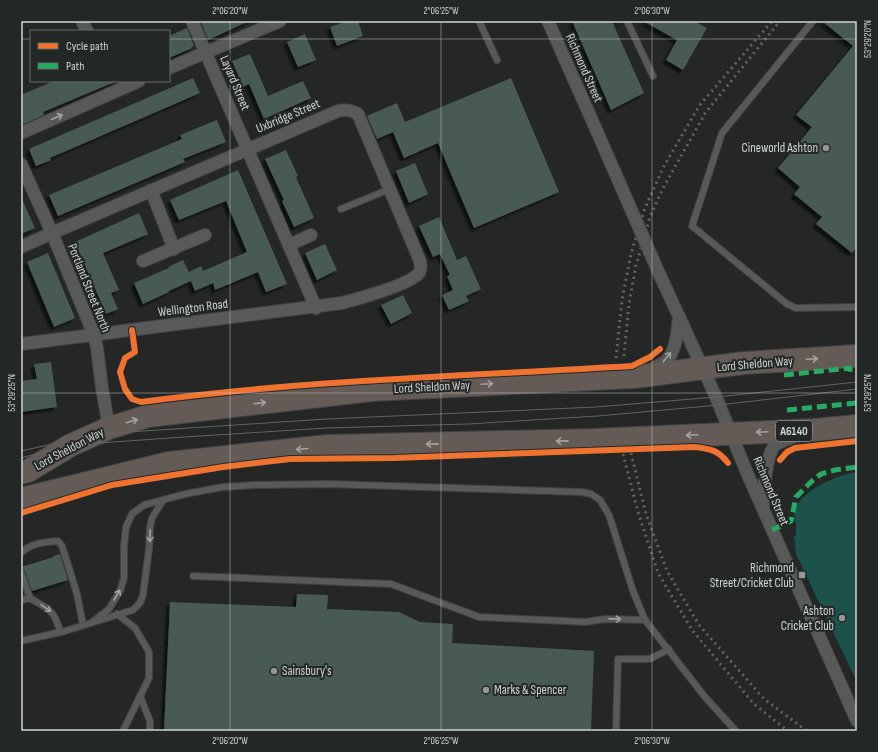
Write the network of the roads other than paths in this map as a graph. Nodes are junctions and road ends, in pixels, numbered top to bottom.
1 (82, 21) edge
2 (192, 21) edge
3 (280, 21) edge
4 (479, 21) edge
5 (548, 21) edge
6 (627, 21) edge
7 (813, 21) edge
8 (86, 30) edge
9 (206, 52) junction
10 (497, 60) dead end
11 (170, 68) edge
12 (653, 76) dead end
13 (134, 82) edge
14 (112, 86) edge
15 (21, 132) edge
16 (248, 149) junction
17 (21, 164) edge
18 (390, 189) junction
19 (151, 190) junction
20 (341, 209) dead end
21 (52, 233) junction
22 (311, 235) dead end
23 (205, 236) dead end
24 (289, 245) junction
25 (21, 247) edge
26 (174, 249) junction
27 (143, 262) dead end
28 (368, 296) joint
29 (857, 307) edge
30 (316, 308) junction
31 (679, 317) junction
32 (94, 334) junction
33 (21, 344) edge
34 (857, 356) edge
35 (703, 369) junction
36 (634, 377) junction
37 (857, 426) edge
38 (109, 428) junction
39 (814, 430) junction
40 (731, 433) junction
41 (21, 473) edge
42 (21, 499) edge
43 (163, 500) junction
44 (763, 508) junction
45 (21, 553) edge
46 (21, 572) edge
47 (193, 576) dead end
48 (30, 598) junction
49 (21, 600) edge
50 (109, 609) junction
51 (118, 616) junction
52 (645, 620) junction
53 (91, 623) junction
54 (83, 625) junction
55 (60, 632) junction
56 (21, 641) edge
57 (669, 649) junction
58 (140, 696) junction
59 (857, 721) edge
60 (123, 731) edge
61 (150, 731) edge
62 (616, 731) edge
63 (736, 731) edge

1 - 8 street
2 - 9 street, Layard Street
3 - 9 street
4 - 10 lane
5 - 31 street, Richmond Street, bridge
6 - 12 lane
7 - 29 lane
9 - 11 street
9 - 16 street, Layard Street
13 - 14 street
15 -> 14 street
16 - 18 street, Uxbridge Street
16 - 19 street, Uxbridge Street
16 - 24 street, Layard Street
17 - 21 street, Portland Street North
18 - 20 lane
18 - 28 street, Uxbridge Street
19 - 21 street, Uxbridge Street
19 - 26 street
21 - 25 street, Uxbridge Street
21 - 32 street, Portland Street North
22 - 24 street
23 - 26 street
24 - 30 street, Layard Street
26 - 27 street
28 - 30 street, Wellington Road
30 - 32 street, Wellington Road
31 - 35 street, Richmond Street
36 -> 31 street
32 - 33 street, Wellington Road
32 - 38 street, Portland Street North
35 -> 34 highway, Lord Sheldon Way
35 - 36 highway, Lord Sheldon Way
35 - 40 street, Richmond Street
38 -> 36 highway, Lord Sheldon Way
37 - 39 highway, A6140
38 - 41 highway, Lord Sheldon Way
39 -> 40 highway, A6140
39 - 44 street
40 -> 42 highway, A6140
40 - 44 street, Richmond Street
50 -> 43 lane
43 -> 51 lane
43 - 52 lane
44 - 59 street, Richmond Street
45 - 54 lane
46 - 48 lane
47 -> 52 lane
48 - 49 lane
48 -> 55 lane
50 - 51 lane
50 - 53 lane
51 - 53 lane
51 - 58 lane
52 - 57 lane
53 - 54 lane
54 - 55 lane
55 - 56 lane
57 - 62 lane
57 - 63 lane
58 - 60 lane
58 - 61 lane

